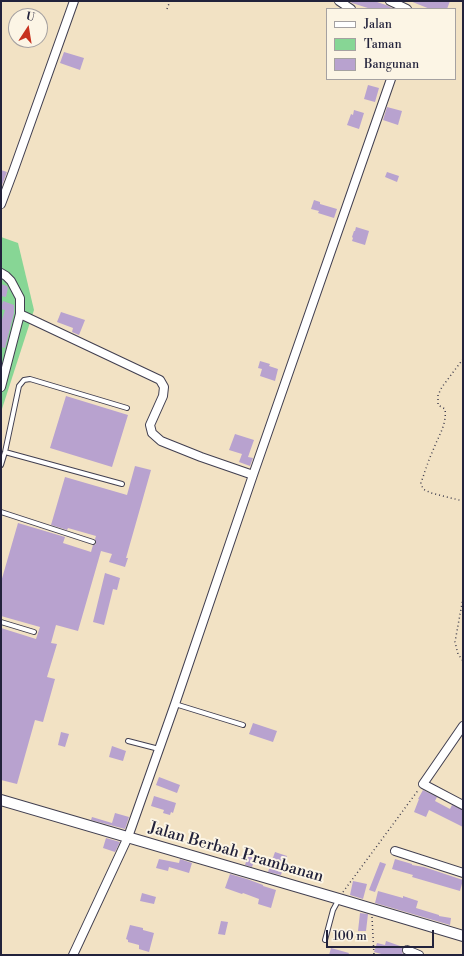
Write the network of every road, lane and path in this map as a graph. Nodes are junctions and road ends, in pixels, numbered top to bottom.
1 (74, 1) edge
2 (170, 1) edge
3 (339, 1) edge
4 (394, 2) edge
5 (350, 8) edge
6 (405, 8) edge
7 (167, 9) dead end
8 (390, 80) edge
9 (5, 182) edge
10 (1, 204) edge
11 (1, 273) edge
12 (20, 314) junction
13 (463, 359) edge
14 (4, 363) edge
15 (1, 387) edge
16 (127, 408) dead end
17 (5, 452) junction
18 (1, 465) edge
19 (253, 475) junction
20 (122, 484) dead end
21 (463, 501) edge
22 (1, 512) edge
23 (93, 542) dead end
24 (463, 598) edge
25 (1, 622) edge
26 (34, 632) dead end
27 (463, 661) edge
28 (175, 704) junction
29 (243, 724) dead end
30 (463, 726) edge
31 (128, 741) dead end
32 (159, 749) junction
33 (423, 784) junction
34 (1, 800) edge
35 (463, 805) edge
36 (128, 837) junction
37 (395, 851) dead end
38 (463, 873) edge
39 (339, 899) junction
40 (372, 909) junction
41 (463, 936) edge
42 (325, 940) dead end
43 (407, 950) dead end
44 (72, 955) edge
45 (374, 955) edge
46 (419, 955) edge

1 - 9 street
2 - 7 path
3 - 5 street
4 - 6 street
8 - 19 street
9 - 10 street
11 - 12 street
12 - 14 street
12 - 19 street
13 - 21 path
14 - 15 street
16 - 17 lane
17 - 18 lane
17 - 20 lane
19 - 28 street
22 - 23 lane
24 - 27 path
25 - 26 lane
28 - 29 lane
28 - 32 street
30 - 33 street
31 - 32 lane
32 - 36 street
33 - 35 street
33 - 39 path
34 - 36 street, Jalan Berbah Prambanan
36 - 39 street, Jalan Berbah Prambanan
36 - 44 street
37 - 38 street
39 - 40 street, Jalan Berbah Prambanan
39 - 42 lane
40 - 41 street, Jalan Berbah Prambanan
40 - 45 path
43 - 46 street

